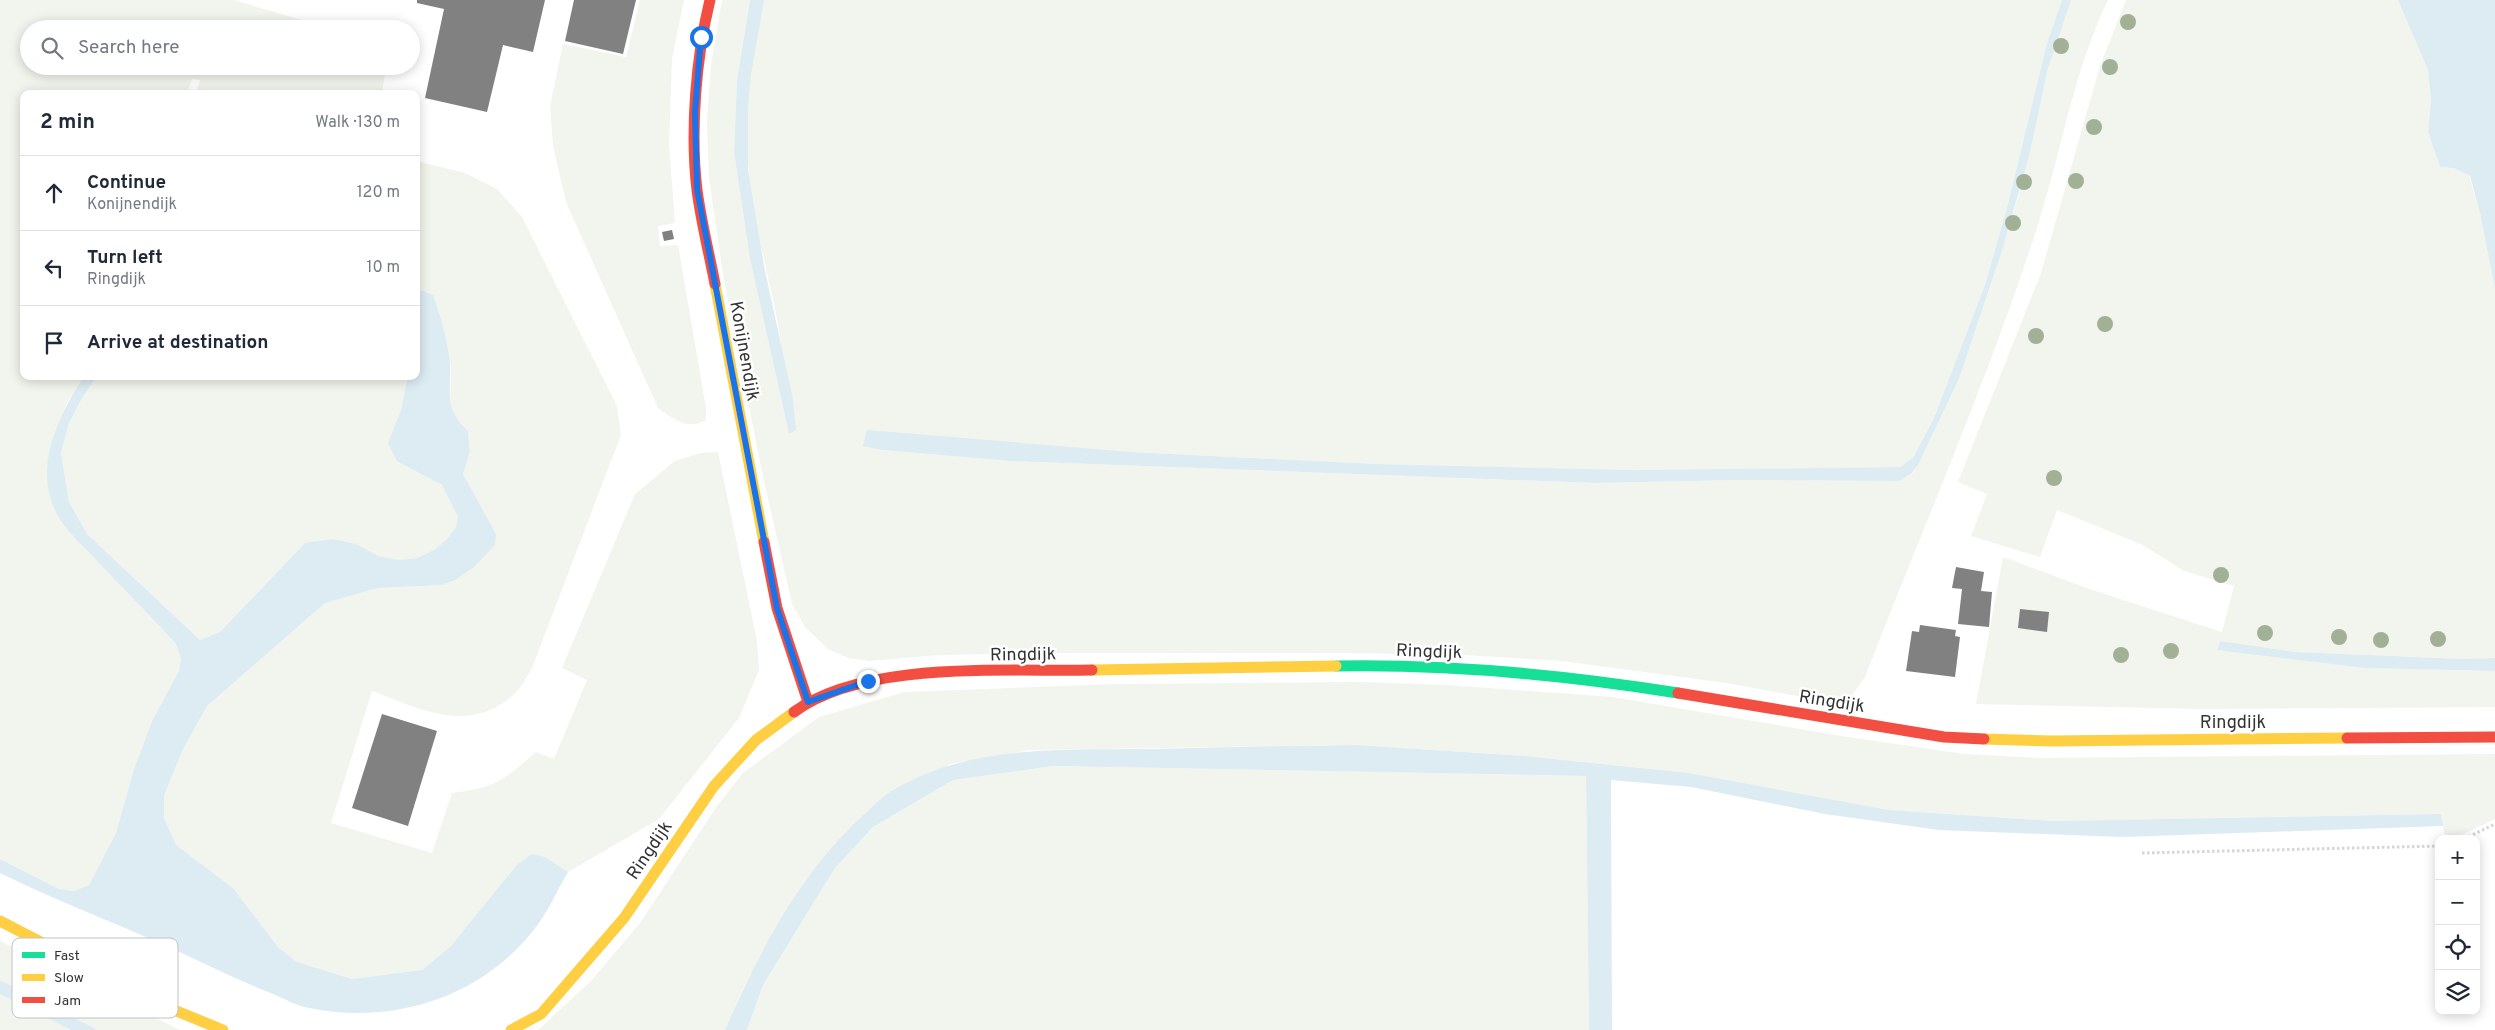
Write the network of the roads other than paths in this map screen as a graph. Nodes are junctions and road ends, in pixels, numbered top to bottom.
1 (710, 0) edge
2 (808, 702) junction
3 (2495, 737) edge
4 (0, 921) edge
5 (33, 938) edge
6 (178, 1012) edge
7 (223, 1030) edge
8 (511, 1030) edge

1 - 2 street, Konijnendijk
2 - 3 street, Ringdijk
2 - 8 street, Ringdijk
4 - 5 street
6 - 7 street

